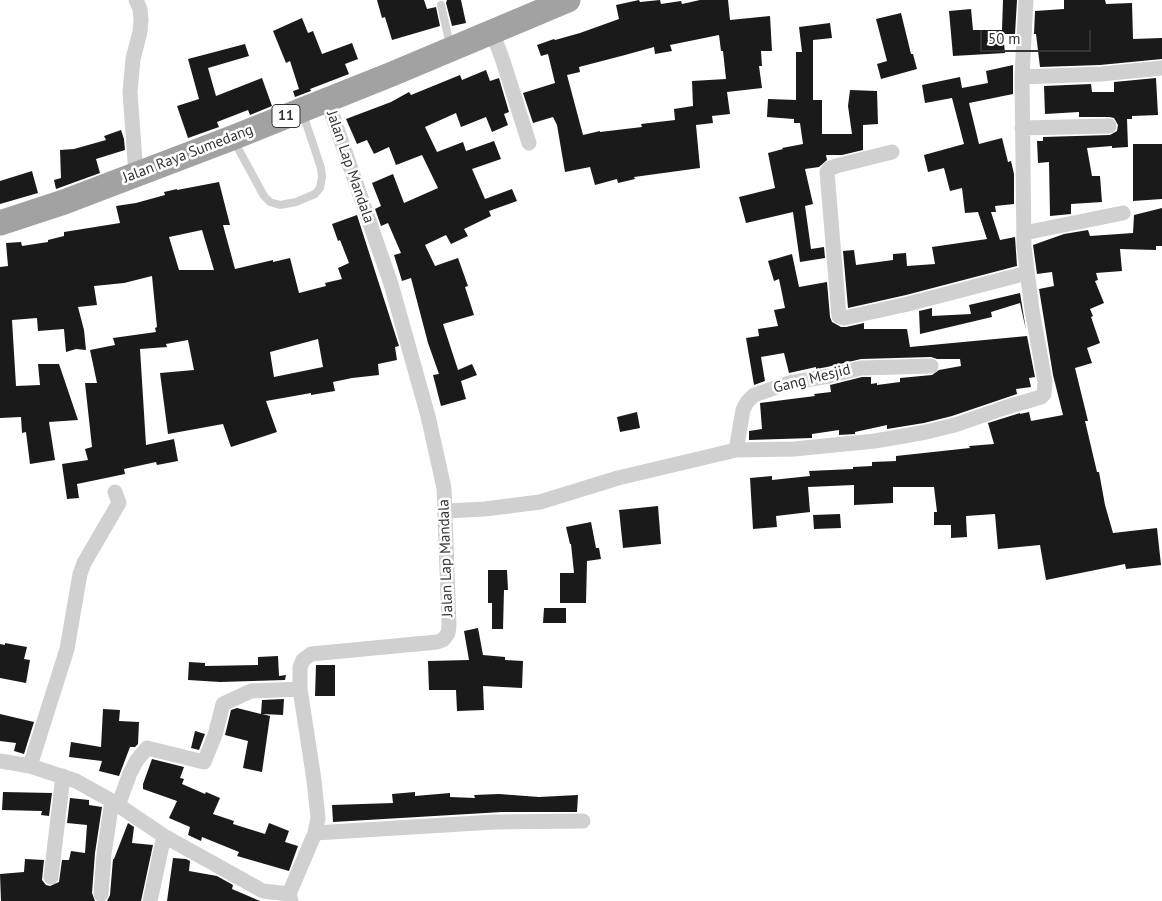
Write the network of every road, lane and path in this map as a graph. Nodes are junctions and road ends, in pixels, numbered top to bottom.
1 (136, 0) edge
2 (568, 0) edge
3 (1026, 0) edge
4 (441, 5) dead end
5 (492, 31) junction
6 (451, 49) junction
7 (1162, 68) edge
8 (1022, 77) junction
9 (327, 100) junction
10 (302, 110) junction
11 (1109, 126) dead end
12 (1022, 128) junction
13 (232, 138) junction
14 (529, 143) dead end
15 (892, 152) dead end
16 (136, 175) junction
17 (1124, 213) dead end
18 (0, 223) edge
19 (1024, 233) junction
20 (1027, 273) junction
21 (932, 366) dead end
22 (736, 450) junction
23 (116, 492) dead end
24 (446, 511) junction
25 (300, 689) junction
26 (0, 761) edge
27 (30, 766) junction
28 (62, 776) junction
29 (115, 804) junction
30 (583, 821) dead end
31 (315, 833) junction
32 (164, 836) junction
33 (51, 877) dead end
34 (101, 894) dead end
35 (290, 898) edge
36 (150, 901) edge

1 - 16 street
2 - 5 highway, Jalan Raya Sumedang / 11
3 - 8 street
4 - 6 lane
5 - 6 highway, Jalan Raya Sumedang / 11
5 - 14 street
6 - 9 highway, Jalan Raya Sumedang / 11
7 - 8 street
8 - 12 street
9 - 10 highway, Jalan Raya Sumedang / 11
9 - 24 street, Jalan Lap Mandala
10 - 13 highway, Jalan Raya Sumedang / 11
10 - 13 lane
11 - 12 street
12 - 19 street
13 - 16 highway, Jalan Raya Sumedang / 11
15 - 20 street
16 - 18 highway, Jalan Raya Sumedang / 11
17 - 19 street
19 - 20 street
20 - 22 street
21 - 22 street, Gang Mesjid
22 - 24 street
23 - 27 street
24 - 25 street, Jalan Lap Mandala
25 - 29 street
25 - 31 street, Jalan Lap Mandala
26 - 27 street
27 - 28 street
28 - 29 street
28 - 33 street
29 - 32 street
29 - 34 street
30 - 31 street
31 - 35 street, Jalan Lap Mandala
32 - 35 street
32 - 36 street

